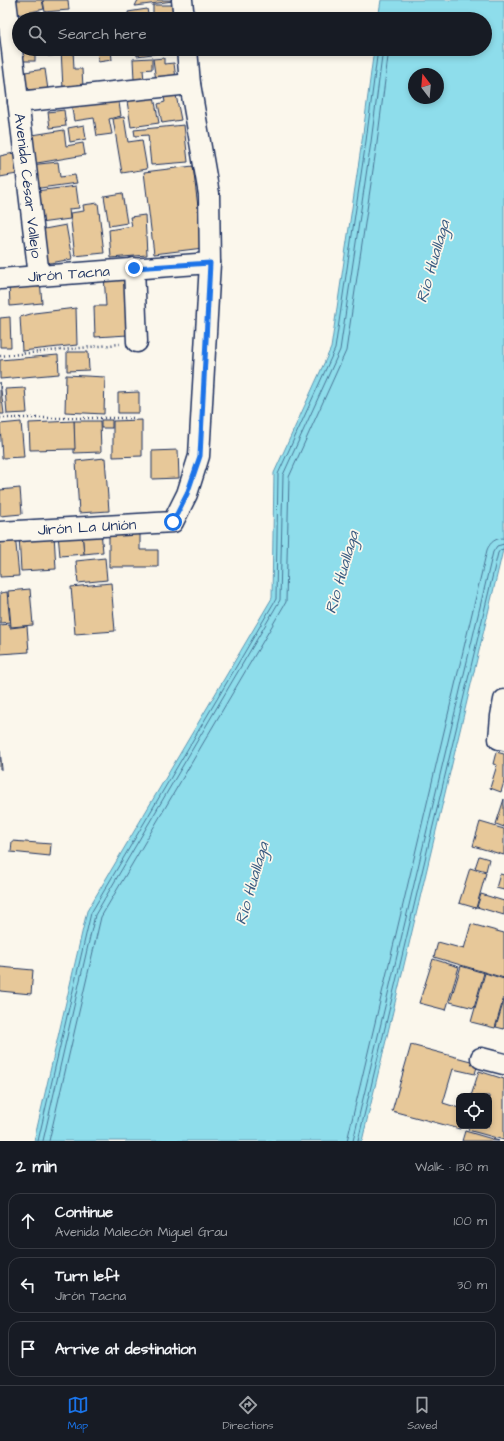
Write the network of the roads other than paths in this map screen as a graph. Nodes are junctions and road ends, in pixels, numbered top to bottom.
1 (6, 0) edge
2 (182, 0) edge
3 (183, 12) edge
4 (12, 51) edge
5 (13, 56) edge
6 (188, 56) edge
7 (190, 84) junction
8 (18, 102) junction
9 (210, 263) junction
10 (134, 268) junction
11 (39, 276) junction
12 (0, 279) edge
13 (137, 342) road end
14 (0, 532) edge
15 (504, 700) edge
16 (502, 739) edge
17 (481, 1058) dead end
18 (504, 1064) edge

1 - 4 street, Avenida César Vallejo
2 - 3 street
5 - 8 street, Avenida César Vallejo
6 - 7 street
7 - 8 street
7 - 9 street
8 - 11 street, Avenida César Vallejo
9 - 10 street, Jirón Tacna
9 - 14 street, Jirón La Unión
10 - 11 street, Jirón Tacna
10 - 13 street
11 - 12 street, Jirón Tacna
15 - 16 street
17 - 18 street

